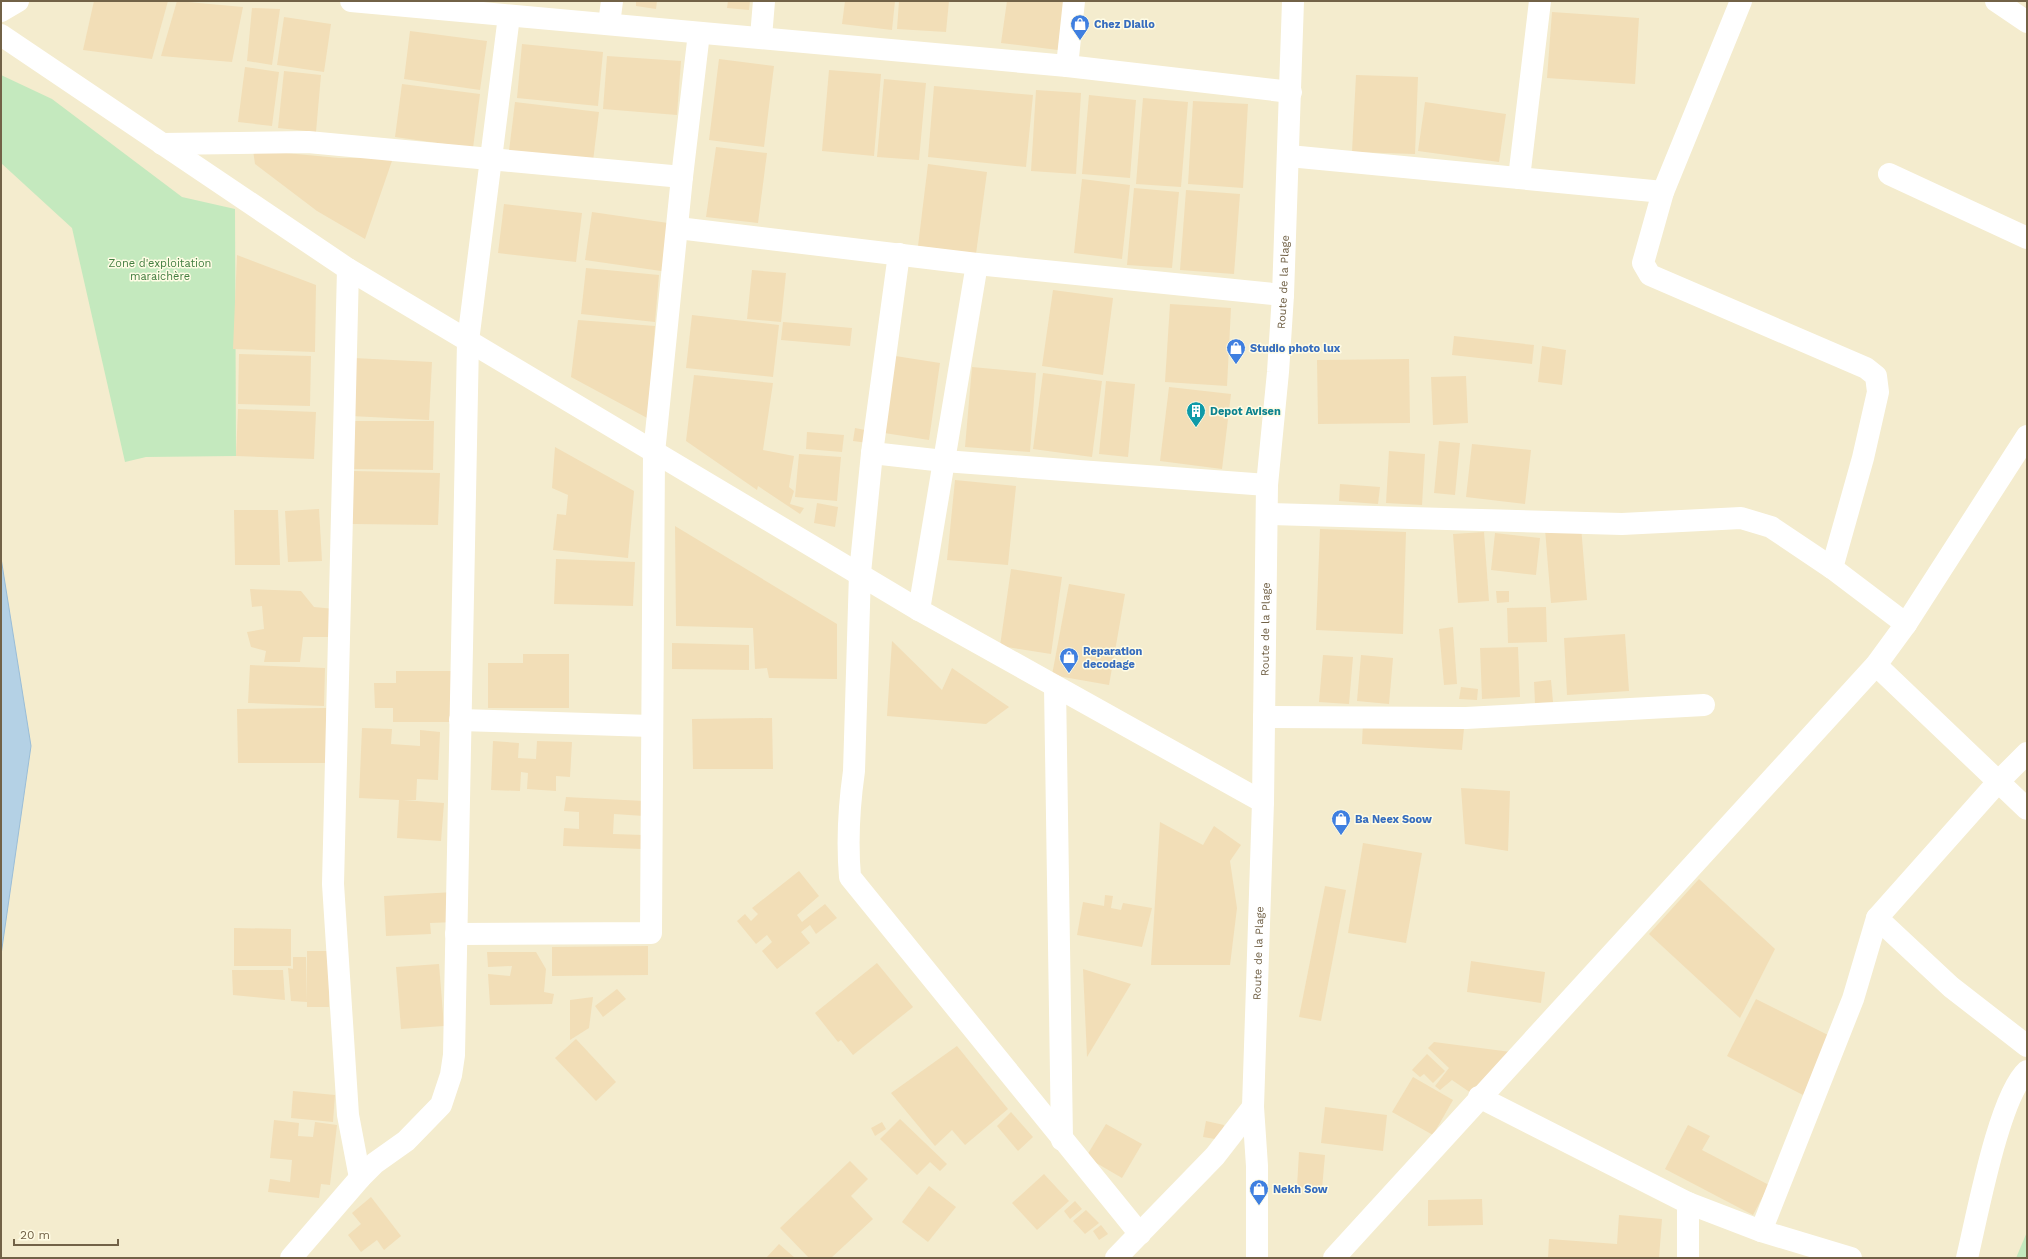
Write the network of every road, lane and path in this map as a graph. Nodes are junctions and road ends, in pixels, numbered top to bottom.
1 (18, 1) edge
2 (351, 1) edge
3 (612, 1) edge
4 (764, 1) edge
5 (1074, 1) edge
6 (1294, 1) edge
7 (1540, 1) edge
8 (1741, 1) edge
9 (1996, 1) edge
10 (394, 3) edge
11 (1, 11) edge
12 (509, 16) junction
13 (2027, 22) edge
14 (609, 24) junction
15 (699, 33) junction
16 (1, 35) edge
17 (761, 37) junction
18 (1067, 66) junction
19 (1291, 92) junction
20 (162, 144) junction
21 (1289, 156) junction
22 (490, 160) junction
23 (1889, 174) dead end
24 (682, 177) junction
25 (1519, 178) junction
26 (1663, 192) junction
27 (678, 228) junction
28 (2027, 238) edge
29 (899, 254) junction
30 (977, 264) junction
31 (348, 269) junction
32 (1283, 295) junction
33 (468, 341) junction
34 (2027, 436) edge
35 (654, 453) junction
36 (872, 453) junction
37 (944, 461) junction
38 (1267, 485) junction
39 (1267, 514) junction
40 (1832, 568) junction
41 (860, 573) junction
42 (919, 610) junction
43 (1906, 624) junction
44 (1876, 665) junction
45 (1055, 686) junction
46 (1704, 705) dead end
47 (1264, 717) junction
48 (460, 720) junction
49 (651, 726) junction
50 (2027, 753) edge
51 (1998, 782) junction
52 (1263, 802) junction
53 (2027, 809) edge
54 (1878, 918) junction
55 (456, 934) junction
56 (2027, 1046) edge
57 (2027, 1070) edge
58 (1479, 1097) junction
59 (1253, 1107) junction
60 (1062, 1140) junction
61 (360, 1178) junction
62 (1688, 1203) junction
63 (1761, 1231) junction
64 (1140, 1234) junction
65 (292, 1258) edge
66 (1116, 1258) edge
67 (1257, 1258) edge
68 (1334, 1258) edge
69 (1688, 1258) edge
70 (1851, 1258) edge
71 (1967, 1258) edge

1 - 11 street
2 - 10 street
3 - 14 street
4 - 17 street
5 - 18 street
6 - 19 street, Route de la Plage
7 - 25 street
8 - 26 street
9 - 13 street
10 - 12 street
12 - 14 street
12 - 22 street
14 - 15 street
15 - 17 street
15 - 24 street
16 - 20 street
17 - 18 street
18 - 19 street
19 - 21 street, Route de la Plage
20 - 22 street
20 - 31 street
21 - 25 street
21 - 32 street, Route de la Plage
22 - 24 street
22 - 33 street
23 - 28 street
24 - 27 street
25 - 26 street
26 - 40 street
27 - 29 street
27 - 35 street
29 - 30 street
29 - 36 street
30 - 32 street
30 - 37 street
31 - 33 street
31 - 61 street
32 - 38 street, Route de la Plage
33 - 35 street
33 - 48 street
34 - 43 street
35 - 41 street
35 - 49 street
36 - 37 street
36 - 41 street
37 - 38 street
37 - 42 street
38 - 39 street, Route de la Plage
39 - 40 street
39 - 47 street, Route de la Plage
40 - 43 street
41 - 42 street
41 - 60 street
42 - 45 street
43 - 44 street
44 - 51 street
44 - 58 street
45 - 52 street
45 - 60 street
46 - 47 street
47 - 52 street, Route de la Plage
48 - 49 street
48 - 55 street
49 - 55 street
50 - 51 street
51 - 53 street
51 - 54 street
52 - 59 street, Route de la Plage
54 - 56 street
54 - 63 street
55 - 61 street
57 - 71 street
58 - 62 street
58 - 68 street
59 - 64 street
59 - 67 street, Route de la Plage
60 - 64 street
61 - 65 street
62 - 63 street
62 - 69 street
63 - 70 street
64 - 66 street

